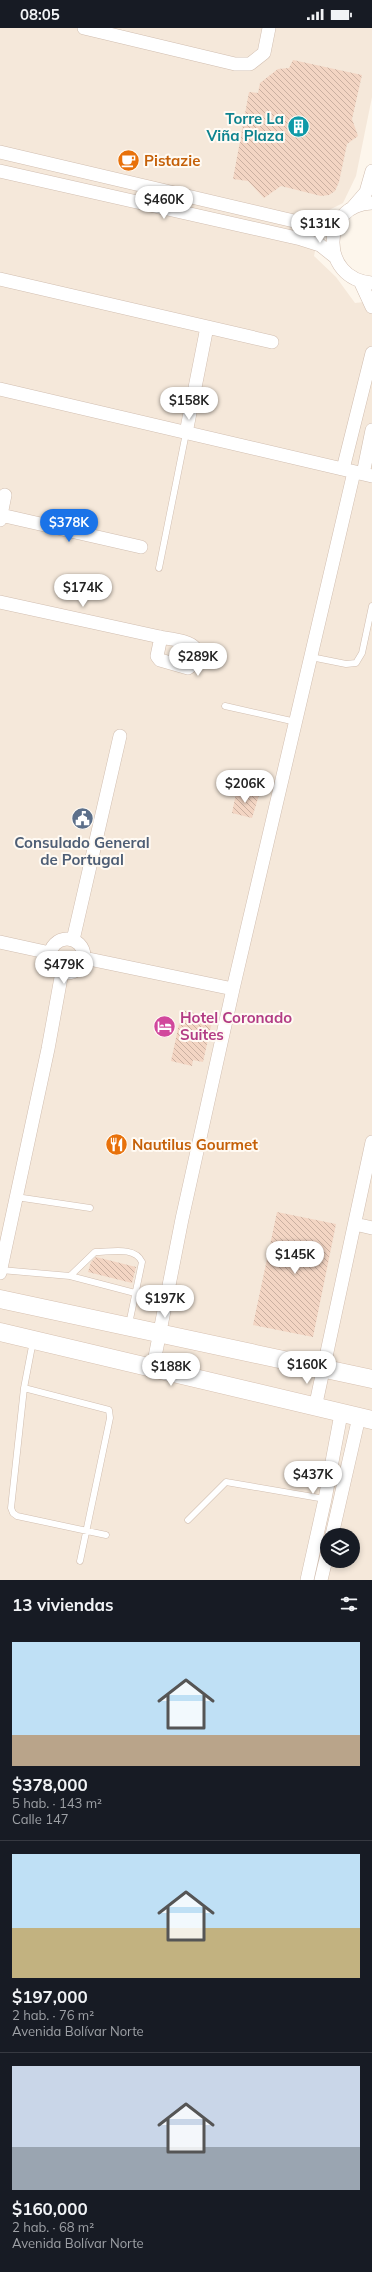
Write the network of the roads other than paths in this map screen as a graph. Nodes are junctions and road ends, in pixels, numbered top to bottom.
1 (84, 28) edge
2 (269, 28) edge
3 (0, 152) edge
4 (0, 171) edge
5 (372, 171) edge
6 (372, 203) edge
7 (347, 213) junction
8 (335, 257) junction
9 (0, 279) edge
10 (366, 282) edge
11 (372, 307) edge
12 (207, 328) junction
13 (272, 342) dead end
14 (372, 353) edge
15 (0, 389) edge
16 (372, 430) edge
17 (186, 433) junction
18 (358, 473) edge
19 (5, 496) dead end
20 (0, 517) edge
21 (142, 547) dead end
22 (159, 568) dead end
23 (0, 602) edge
24 (372, 606) edge
25 (161, 637) dead end
26 (311, 657) junction
27 (225, 706) dead end
28 (296, 722) junction
29 (120, 736) dead end
30 (73, 940) junction
31 (0, 942) edge
32 (50, 953) junction
33 (84, 958) junction
34 (62, 972) junction
35 (233, 989) junction
36 (372, 1142) edge
37 (16, 1197) junction
38 (90, 1208) dead end
39 (355, 1224) junction
40 (372, 1228) edge
41 (0, 1271) edge
42 (70, 1276) junction
43 (135, 1293) junction
44 (0, 1298) edge
45 (129, 1326) junction
46 (0, 1332) edge
47 (160, 1333) junction
48 (33, 1340) junction
49 (153, 1367) junction
50 (324, 1368) junction
51 (372, 1379) edge
52 (24, 1388) junction
53 (315, 1408) junction
54 (341, 1414) junction
55 (365, 1419) edge
56 (325, 1499) junction
57 (188, 1520) dead end
58 (334, 1528) edge
59 (86, 1531) junction
60 (106, 1535) dead end
61 (80, 1561) dead end
62 (324, 1568) edge
63 (307, 1580) edge
64 (321, 1580) edge

1 - 2 street
3 - 7 street
4 - 8 street
5 - 7 street
6 - 7 street
7 - 8 street
8 - 10 street
9 - 12 street
10 - 11 street
12 - 13 street
12 - 17 street
14 - 18 street
15 - 17 street
16 - 18 street
17 - 18 street
17 - 22 lane
18 - 26 street
19 - 20 street
20 - 21 street
23 - 25 street
24 - 26 lane
26 - 28 street
27 - 28 lane
28 - 35 street
29 - 30 street
30 - 32 street
30 - 33 street
31 - 32 street
32 - 34 street
33 - 34 street
33 - 35 street
34 - 37 street
35 - 47 street
36 - 39 street
37 - 38 lane
37 - 41 street
39 - 40 street
39 - 50 street
41 - 42 lane
42 - 43 lane
42 - 43 lane
43 - 45 lane
44 - 45 main road
45 - 47 main road
46 - 48 main road
47 - 49 street
47 - 50 main road
48 - 49 main road
48 - 52 lane
49 - 53 main road
50 - 51 main road
50 - 53 street
52 - 59 lane
52 - 59 lane
53 - 54 main road
54 - 55 main road
54 - 56 street
55 - 58 street
56 - 57 lane
56 - 63 street
59 - 60 lane
59 - 61 lane
62 - 64 street

